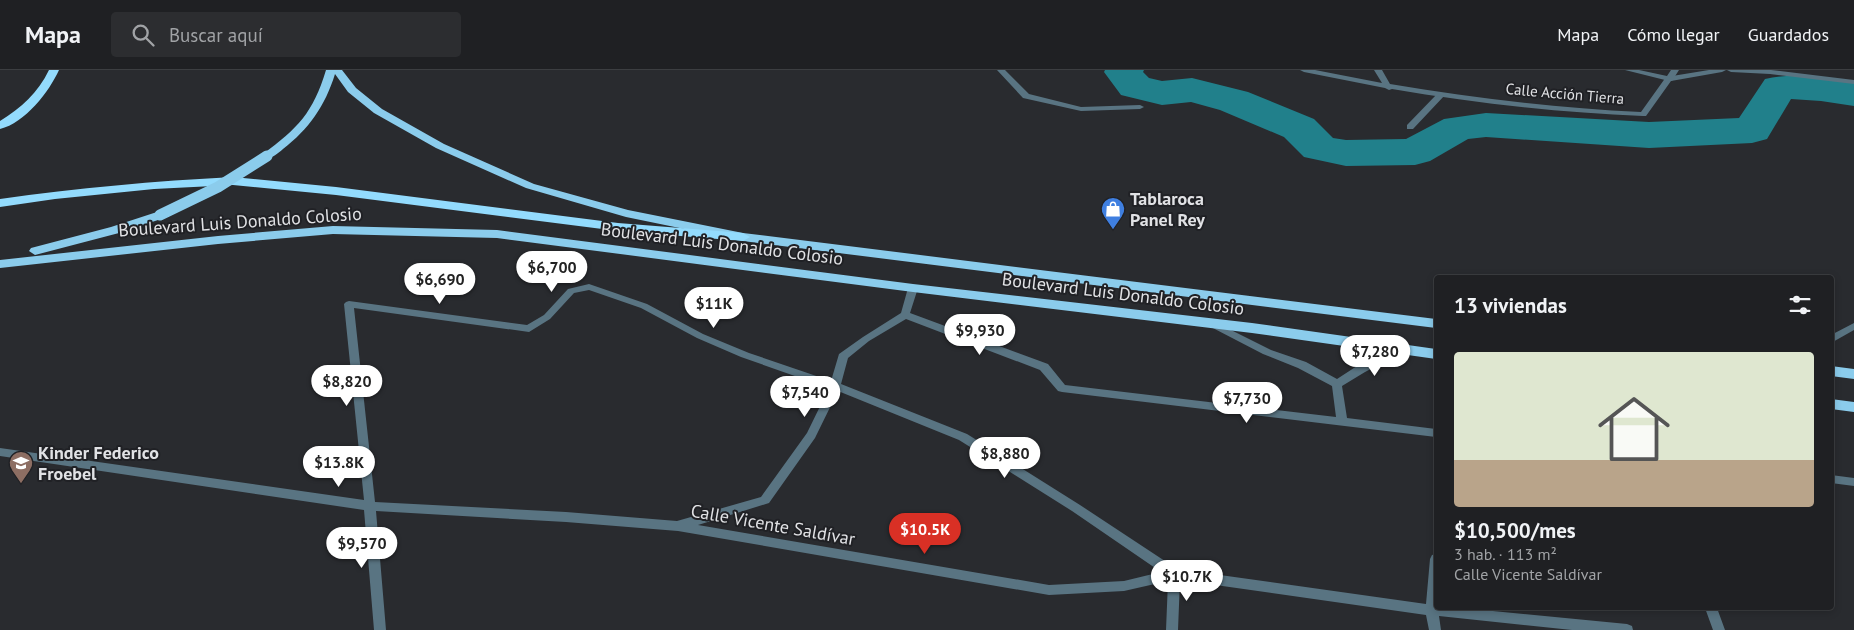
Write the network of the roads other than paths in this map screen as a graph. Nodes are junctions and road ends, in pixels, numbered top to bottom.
1 (54, 70) edge
2 (331, 70) edge
3 (337, 70) edge
4 (1001, 70) edge
5 (1304, 70) edge
6 (1378, 70) edge
7 (1629, 70) edge
8 (1675, 70) edge
9 (1722, 70) edge
10 (1732, 70) edge
11 (1669, 79) junction
12 (1854, 82) edge
13 (1389, 88) junction
14 (1441, 95) junction
15 (1140, 107) dead end
16 (0, 126) edge
17 (1410, 127) dead end
18 (0, 203) edge
19 (743, 237) junction
20 (0, 259) edge
21 (0, 264) edge
22 (913, 288) junction
23 (906, 315) junction
24 (1210, 323) junction
25 (1434, 324) edge
26 (1854, 326) edge
27 (1834, 338) edge
28 (1402, 349) junction
29 (1434, 354) edge
30 (1834, 371) edge
31 (1854, 374) edge
32 (1337, 384) junction
33 (835, 386) junction
34 (1834, 404) edge
35 (1854, 407) edge
36 (1342, 422) junction
37 (1434, 433) edge
38 (0, 452) edge
39 (1834, 479) edge
40 (1854, 482) edge
41 (370, 506) junction
42 (678, 526) junction
43 (1174, 574) junction
44 (1434, 584) edge
45 (1432, 610) junction
46 (1712, 610) edge
47 (380, 630) edge
48 (1172, 630) edge
49 (1435, 630) edge
50 (1627, 630) edge
51 (1718, 630) edge

1 - 16 highway
2 - 20 highway, bridge
3 - 19 highway, Boulevard Luis Donaldo Colosio
4 - 15 street
5 - 13 street, Calle Acción Tierra
6 - 13 street
7 - 11 street
8 - 11 street
9 - 11 street
10 - 12 street
11 - 14 street, Calle Acción Tierra
13 - 14 street, Calle Acción Tierra
14 - 17 street
18 - 19 highway
19 - 25 highway, Boulevard Luis Donaldo Colosio
21 - 22 highway, Boulevard Luis Donaldo Colosio
22 - 23 street
22 - 24 highway, Boulevard Luis Donaldo Colosio
23 - 33 street
23 - 36 street
24 - 28 highway, Boulevard Luis Donaldo Colosio
24 - 32 street
26 - 27 street
28 - 29 highway, Boulevard Luis Donaldo Colosio
28 - 32 street
30 - 31 highway
32 - 36 street
33 - 41 street
33 - 42 street
33 - 43 street
34 - 35 highway
36 - 37 street
38 - 41 street, Calle Vicente Saldívar
39 - 40 street
41 - 42 street, Calle Vicente Saldívar
41 - 47 street
42 - 43 street, Calle Vicente Saldívar
43 - 45 street, Calle Vicente Saldívar
43 - 48 street
44 - 45 street
45 - 49 street
45 - 50 street, Calle Vicente Saldívar
46 - 51 street

